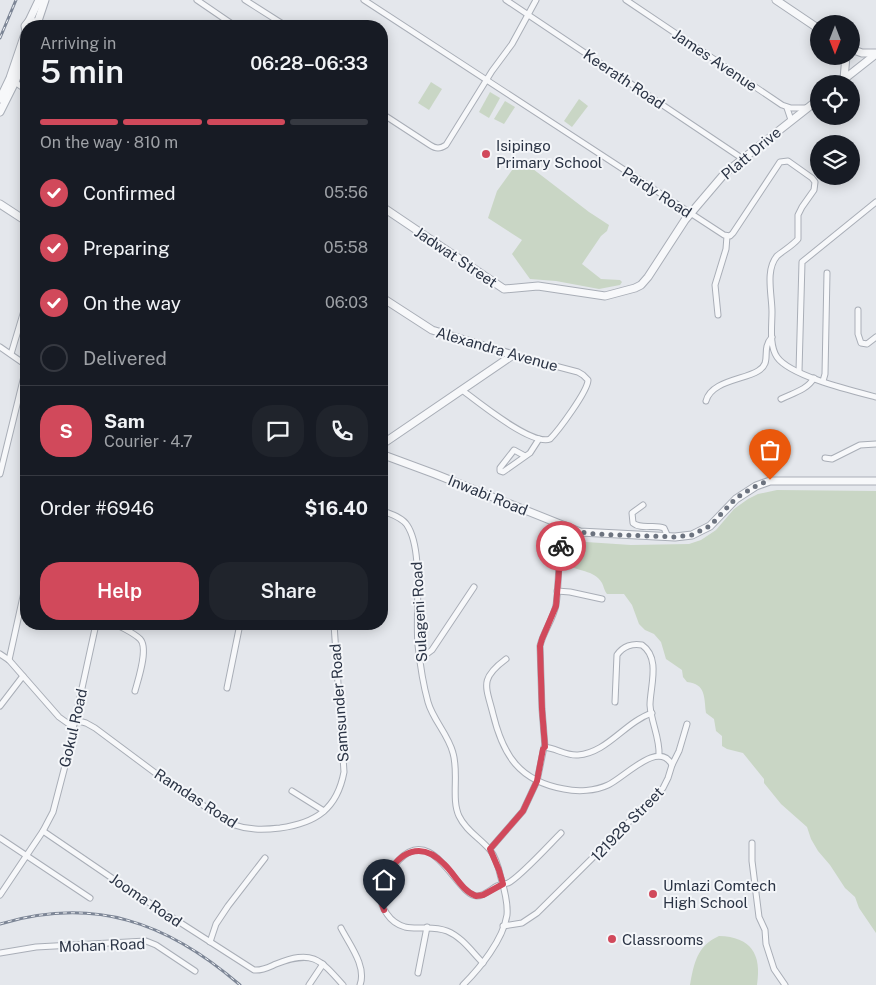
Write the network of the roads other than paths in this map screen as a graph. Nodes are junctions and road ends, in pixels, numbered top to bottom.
1 (39, 0) edge
2 (45, 0) edge
3 (197, 0) edge
4 (245, 0) edge
5 (364, 0) edge
6 (506, 0) edge
7 (536, 0) edge
8 (626, 0) edge
9 (776, 0) edge
10 (528, 15) junction
11 (29, 20) edge
12 (39, 20) edge
13 (226, 20) edge
14 (277, 20) edge
15 (810, 23) edge
16 (20, 52) edge
17 (860, 52) edge
18 (876, 54) edge
19 (20, 63) edge
20 (849, 75) edge
21 (12, 80) junction
22 (486, 80) junction
23 (20, 86) edge
24 (0, 99) edge
25 (810, 106) edge
26 (787, 108) junction
27 (807, 108) junction
28 (0, 112) edge
29 (388, 118) edge
30 (791, 120) junction
31 (743, 158) junction
32 (876, 202) edge
33 (0, 204) edge
34 (388, 211) edge
35 (691, 214) junction
36 (20, 217) edge
37 (727, 236) junction
38 (827, 273) dead end
39 (625, 291) joint
40 (388, 302) edge
41 (858, 310) dead end
42 (718, 315) dead end
43 (20, 324) edge
44 (772, 337) junction
45 (876, 337) edge
46 (0, 347) edge
47 (11, 354) junction
48 (513, 355) junction
49 (20, 362) edge
50 (798, 371) junction
51 (814, 378) junction
52 (823, 381) junction
53 (462, 390) junction
54 (20, 392) edge
55 (876, 397) edge
56 (781, 398) dead end
57 (706, 400) dead end
58 (388, 439) edge
59 (539, 439) junction
60 (876, 444) edge
61 (525, 456) junction
62 (388, 457) edge
63 (825, 458) dead end
64 (0, 474) edge
65 (876, 481) edge
66 (643, 505) dead end
67 (388, 513) edge
68 (568, 528) junction
69 (668, 537) junction
70 (474, 587) dead end
71 (557, 591) junction
72 (602, 598) dead end
73 (20, 610) edge
74 (95, 630) edge
75 (125, 630) edge
76 (239, 630) edge
77 (334, 630) edge
78 (0, 654) edge
79 (420, 659) junction
80 (506, 659) dead end
81 (9, 660) junction
82 (22, 676) junction
83 (227, 688) dead end
84 (135, 691) dead end
85 (615, 702) dead end
86 (0, 706) edge
87 (652, 713) junction
88 (75, 720) junction
89 (687, 724) dead end
90 (73, 727) junction
91 (545, 747) junction
92 (659, 755) junction
93 (672, 765) junction
94 (537, 781) junction
95 (341, 782) joint
96 (292, 791) dead end
97 (324, 811) junction
98 (43, 831) junction
99 (561, 833) dead end
100 (0, 838) edge
101 (752, 842) dead end
102 (490, 849) junction
103 (26, 856) junction
104 (265, 858) dead end
105 (503, 884) junction
106 (0, 895) edge
107 (90, 898) dead end
108 (503, 926) junction
109 (426, 927) junction
110 (341, 928) dead end
111 (210, 942) junction
112 (0, 953) edge
113 (483, 963) junction
114 (323, 964) junction
115 (195, 971) dead end
116 (418, 973) dead end
117 (309, 985) edge
118 (343, 985) edge
119 (360, 985) edge
120 (463, 985) edge
121 (785, 985) edge

1 - 11 street
2 - 12 street
3 - 13 street
4 - 14 street
5 - 22 street, Pardy Road
6 - 10 street, Keerath Road
7 - 10 street
8 - 26 street, James Avenue
9 - 15 street
10 - 22 street
10 - 31 street, Keerath Road
16 - 21 street
17 - 18 street
18 - 20 street
19 - 21 street
21 - 23 street
21 - 24 street
21 - 28 street
22 - 29 street
22 - 35 street, Pardy Road
25 - 27 street, Platt Drive
26 - 27 street
26 - 30 street
27 - 30 street, Platt Drive
30 - 31 street, Platt Drive
31 - 35 street, Platt Drive
32 - 50 street
33 - 36 street
34 - 39 street, Jadwat Street
35 - 37 street, Pardy Road
35 - 39 street, Platt Drive
37 - 42 street
37 - 44 street
38 - 52 street
40 - 48 street, Alexandra Avenue
41 - 45 street
43 - 47 street
44 - 50 street
44 - 57 street
46 - 47 street
47 - 49 street
48 - 53 street
48 - 59 street, Alexandra Avenue
50 - 51 street
51 - 52 street
51 - 56 street
52 - 55 street
53 - 58 street
53 - 59 street
54 - 64 street
59 - 61 street
60 - 63 street
61 - 61 street
62 - 68 street, Inwabi Road
65 - 69 street, Inwabi Road
66 - 69 street
67 - 79 street, Sulageni Road
68 - 69 street, Inwabi Road
68 - 71 street
70 - 79 street
71 - 72 street
71 - 91 street
73 - 81 street
74 - 88 street, Gokul Road
75 - 84 street
76 - 83 street
77 - 95 street, Samsunder Road
78 - 81 street
79 - 102 street, Sulageni Road
80 - 94 street
81 - 82 street
82 - 86 street
82 - 90 street
85 - 87 street
87 - 91 street
87 - 92 street
88 - 90 street, Gokul Road
88 - 97 street, Ramdas Road
89 - 93 street, 121928 Street
90 - 98 street, Gokul Road
91 - 94 street
92 - 93 street
92 - 94 street
93 - 108 street, 121928 Street
94 - 102 street
95 - 97 street, Ramdas Road
96 - 97 street
98 - 103 street, Gokul Road
98 - 111 street, Jooma Road
99 - 105 street
100 - 103 street
101 - 121 street
102 - 105 street
103 - 106 street, Gokul Road
103 - 107 street
104 - 111 street
105 - 108 street
105 - 109 street
108 - 113 street
109 - 113 street
109 - 116 street
110 - 119 street
111 - 114 street, Jooma Road
112 - 115 street, Mohan Road
113 - 120 street
114 - 117 street
114 - 118 street

